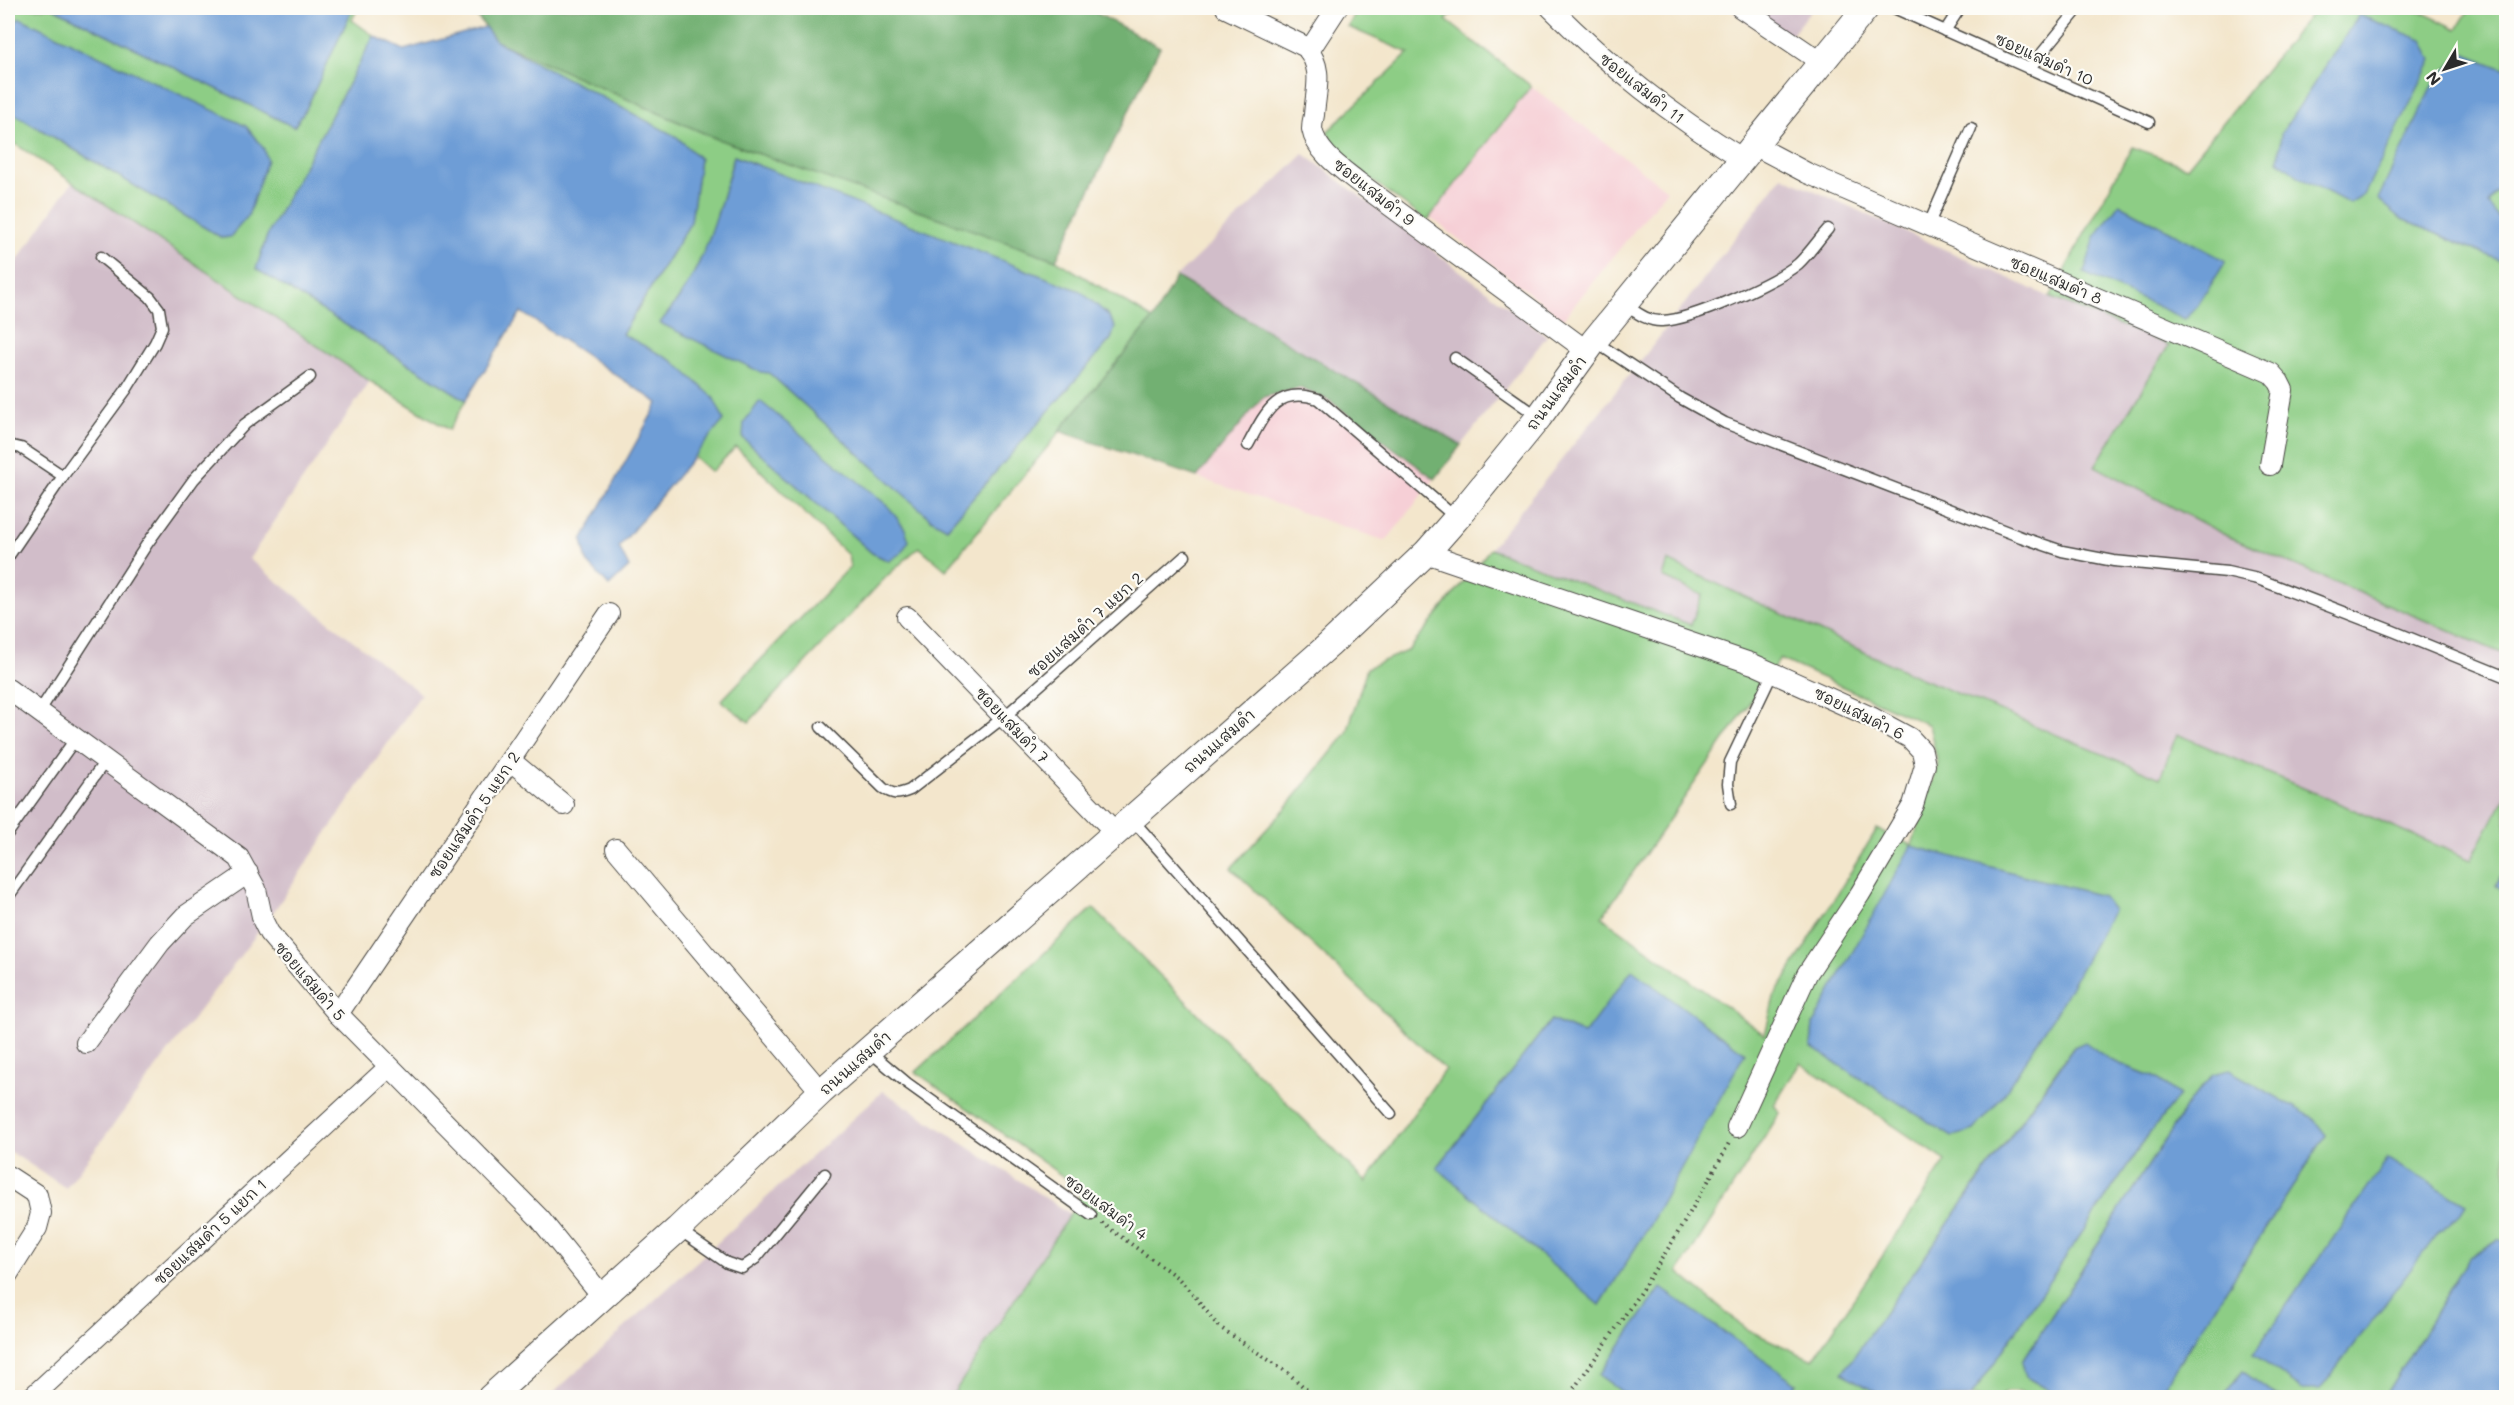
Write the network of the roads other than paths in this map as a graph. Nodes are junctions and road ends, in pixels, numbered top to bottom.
1 (1226, 8) edge
2 (1337, 8) edge
3 (1551, 8) edge
4 (1741, 8) edge
5 (1866, 8) edge
6 (1894, 8) edge
7 (1960, 8) edge
8 (2079, 8) edge
9 (1945, 31) junction
10 (1309, 51) junction
11 (1821, 62) junction
12 (2029, 69) junction
13 (2149, 122) dead end
14 (1971, 128) dead end
15 (1748, 152) junction
16 (1928, 226) junction
17 (1828, 229) dead end
18 (101, 257) dead end
19 (1624, 304) junction
20 (1591, 346) junction
21 (1455, 358) dead end
22 (310, 376) dead end
23 (1539, 417) junction
24 (8, 445) edge
25 (1248, 445) dead end
26 (2270, 465) dead end
27 (63, 476) junction
28 (1456, 519) junction
29 (1426, 553) junction
30 (1185, 556) dead end
31 (8, 557) edge
32 (609, 614) dead end
33 (908, 617) dead end
34 (1773, 672) junction
35 (2506, 677) edge
36 (8, 689) edge
37 (39, 712) junction
38 (1004, 717) junction
39 (820, 728) dead end
40 (76, 738) junction
41 (106, 760) junction
42 (511, 761) junction
43 (1731, 804) dead end
44 (564, 805) dead end
45 (1123, 825) junction
46 (8, 833) edge
47 (616, 849) dead end
48 (248, 873) junction
49 (8, 897) edge
50 (338, 1014) junction
51 (86, 1043) dead end
52 (869, 1051) junction
53 (389, 1067) junction
54 (821, 1092) junction
55 (1391, 1114) dead end
56 (1737, 1127) road end
57 (825, 1174) dead end
58 (8, 1176) edge
59 (1091, 1215) road end
60 (678, 1229) junction
61 (8, 1274) edge
62 (603, 1297) junction
63 (31, 1398) edge
64 (490, 1398) edge

1 - 10 street
2 - 10 street
3 - 15 street, ซอยแสมดำ 11
4 - 11 street
5 - 11 street, ถนนแสมดำ
6 - 9 lane, ซอยแสมดำ 10
7 - 9 lane
8 - 12 lane
9 - 12 lane, ซอยแสมดำ 10
10 - 20 street, ซอยแสมดำ 9
11 - 15 street, ถนนแสมดำ
12 - 13 lane, ซอยแสมดำ 10
14 - 16 lane
15 - 16 street, ซอยแสมดำ 8
15 - 19 street, ถนนแสมดำ
16 - 26 street, ซอยแสมดำ 8
17 - 19 lane
18 - 27 lane
19 - 20 street, ถนนแสมดำ
20 - 23 street, ถนนแสมดำ
20 - 35 lane
21 - 23 lane
22 - 37 lane
23 - 28 street, ถนนแสมดำ
24 - 27 lane
25 - 28 lane
27 - 31 lane
28 - 29 street, ถนนแสมดำ
29 - 34 street, ซอยแสมดำ 6
29 - 45 street, ถนนแสมดำ
30 - 38 lane, ซอยแสมดำ 7 แยก 2
32 - 42 street, ซอยแสมดำ 5 แยก 2
33 - 38 street, ซอยแสมดำ 7
34 - 43 lane
34 - 56 street, ซอยแสมดำ 6
36 - 37 street, ซอยแสมดำ 5
37 - 40 street, ซอยแสมดำ 5
38 - 39 lane, ซอยแสมดำ 7 แยก 2
38 - 45 street, ซอยแสมดำ 7
40 - 41 street, ซอยแสมดำ 5
40 - 46 lane
41 - 48 street, ซอยแสมดำ 5
41 - 49 lane
42 - 44 street
42 - 50 street, ซอยแสมดำ 5 แยก 2
45 - 52 street, ถนนแสมดำ
45 - 55 lane
47 - 54 street
48 - 50 street, ซอยแสมดำ 5
48 - 51 street
50 - 53 street, ซอยแสมดำ 5
52 - 54 street, ถนนแสมดำ
52 - 59 lane, ซอยแสมดำ 4
53 - 62 street, ซอยแสมดำ 5
53 - 63 street, ซอยแสมดำ 5 แยก 1
54 - 60 street, ถนนแสมดำ
57 - 60 lane
58 - 61 street
60 - 62 street, ถนนแสมดำ
62 - 64 street, ถนนแสมดำ

